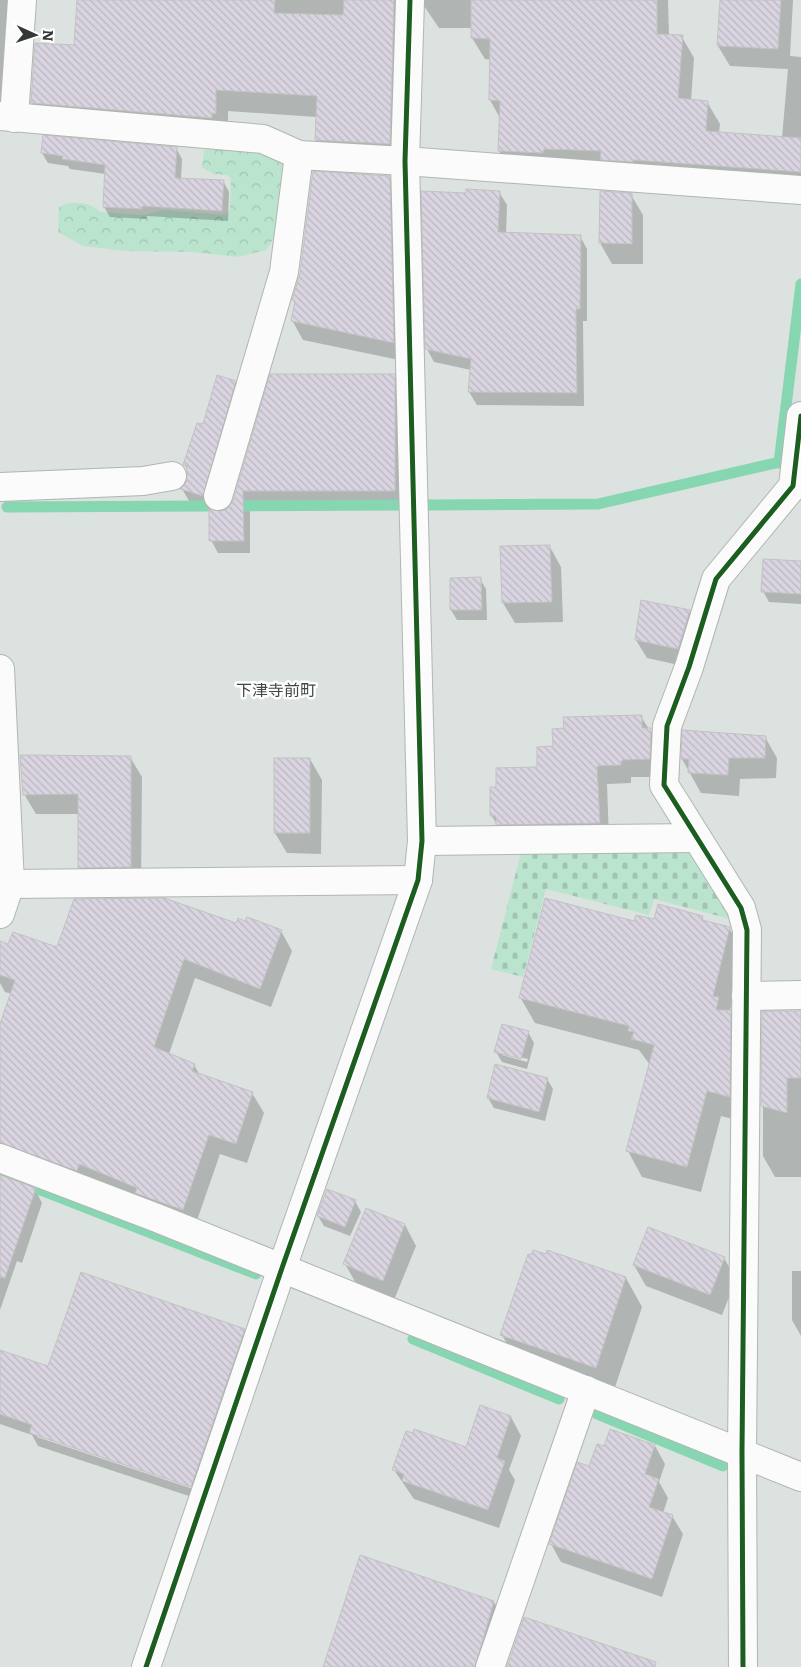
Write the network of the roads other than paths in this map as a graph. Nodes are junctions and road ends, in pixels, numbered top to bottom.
1 (22, 0) edge
2 (410, 0) edge
3 (7, 117) edge
4 (299, 155) junction
5 (405, 161) junction
6 (801, 190) edge
7 (801, 416) edge
8 (172, 476) dead end
9 (0, 487) edge
10 (218, 496) dead end
11 (0, 669) edge
12 (697, 838) junction
13 (422, 841) junction
14 (418, 880) junction
15 (10, 884) junction
16 (0, 914) edge
17 (801, 995) edge
18 (746, 996) junction
19 (0, 1158) edge
20 (282, 1268) junction
21 (586, 1390) junction
22 (742, 1452) junction
23 (801, 1477) edge
24 (146, 1667) edge
25 (490, 1667) edge
26 (743, 1667) edge

1 - 3 street
2 - 5 street
3 - 4 street
4 - 5 street
4 - 10 street
5 - 6 street
5 - 13 street
7 - 12 street
8 - 9 street
11 - 15 street
12 - 13 street
12 - 18 street
13 - 14 street
14 - 15 street
14 - 20 street
15 - 16 street
17 - 18 street
18 - 22 street
19 - 20 street
20 - 21 street
20 - 24 street
21 - 22 street
21 - 25 street
22 - 23 street
22 - 26 street

